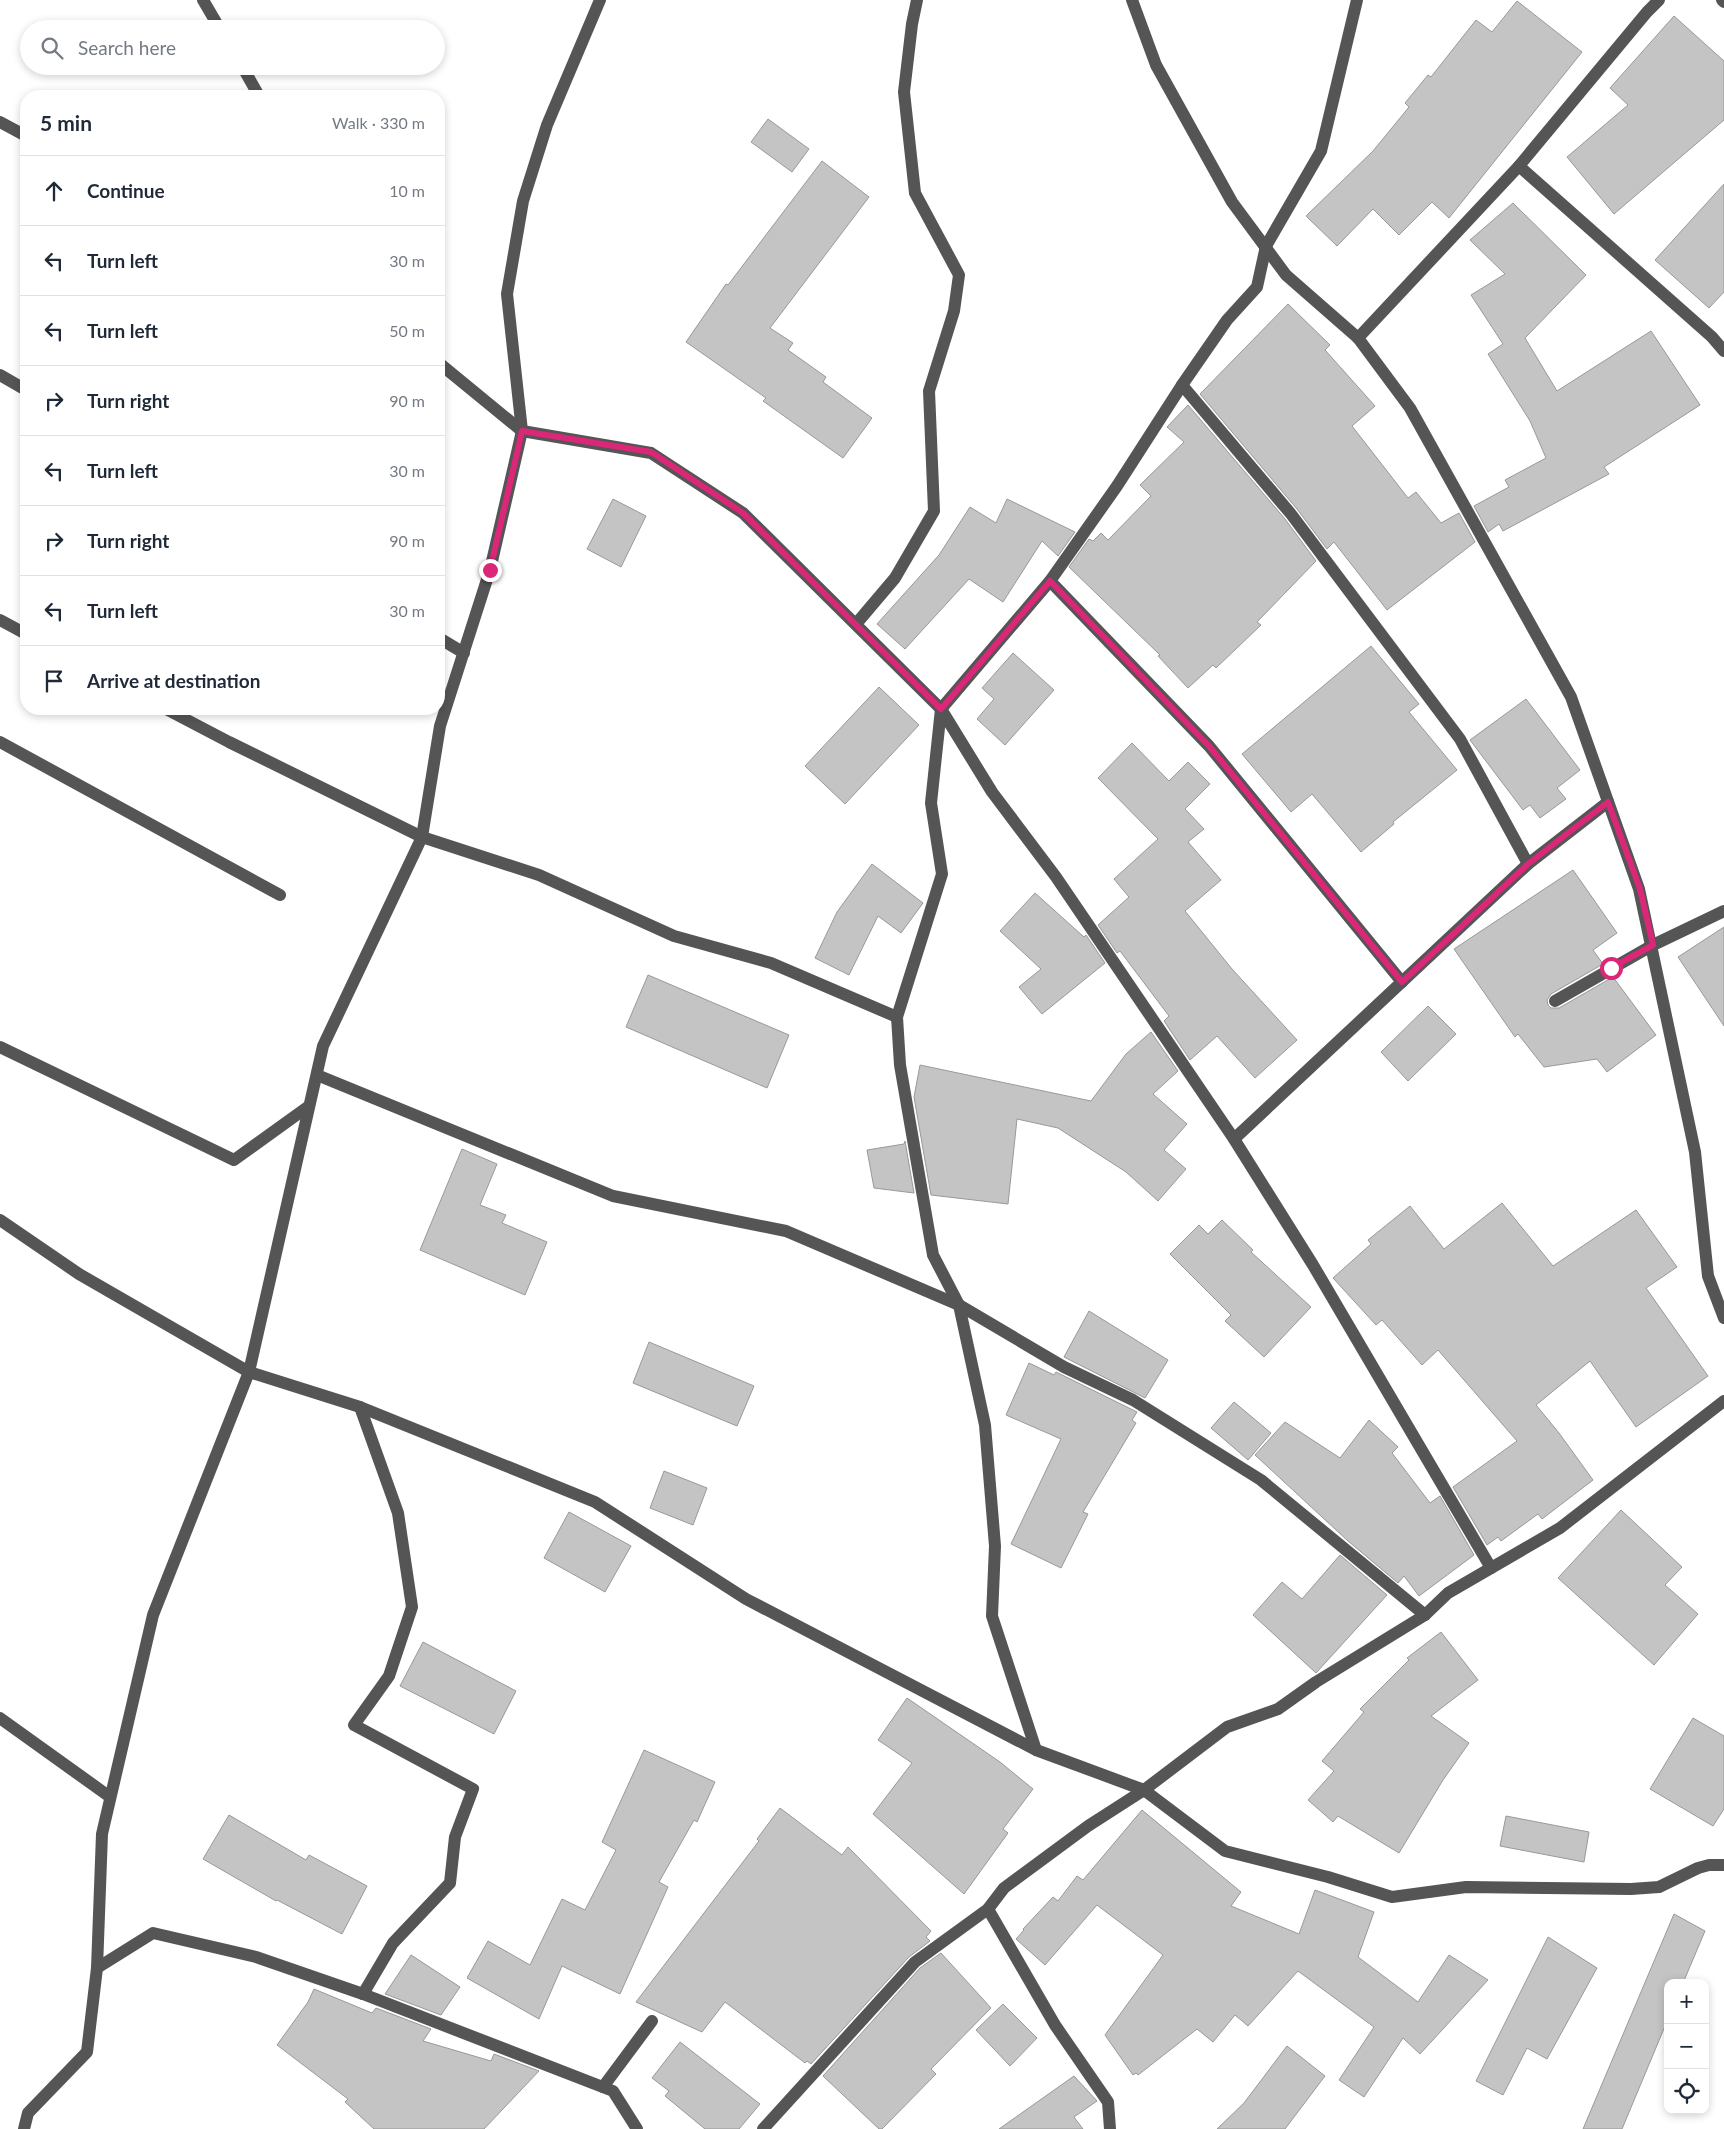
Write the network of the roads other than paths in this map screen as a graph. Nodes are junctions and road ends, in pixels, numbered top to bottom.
1 (203, 0) edge
2 (600, 0) edge
3 (917, 0) edge
4 (1132, 0) edge
5 (1357, 0) edge
6 (1659, 0) edge
7 (215, 20) edge
8 (247, 75) edge
9 (256, 90) edge
10 (0, 122) edge
11 (20, 133) edge
12 (1519, 166) junction
13 (1266, 246) junction
14 (1358, 338) junction
15 (1724, 351) edge
16 (445, 368) edge
17 (0, 375) edge
18 (1182, 385) junction
19 (20, 387) edge
20 (522, 431) junction
21 (1050, 581) junction
22 (0, 620) edge
23 (856, 624) junction
24 (20, 631) edge
25 (445, 642) edge
26 (464, 653) junction
27 (941, 709) junction
28 (445, 711) edge
29 (177, 715) edge
30 (444, 715) edge
31 (0, 742) edge
32 (1608, 802) junction
33 (422, 837) junction
34 (1528, 864) junction
35 (280, 895) dead end
36 (1724, 911) edge
37 (1653, 945) junction
38 (1402, 982) junction
39 (1555, 1001) dead end
40 (897, 1017) junction
41 (0, 1047) edge
42 (317, 1075) junction
43 (309, 1106) junction
44 (1234, 1139) junction
45 (0, 1220) edge
46 (958, 1305) junction
47 (1724, 1318) edge
48 (248, 1372) junction
49 (1724, 1401) edge
50 (360, 1407) junction
51 (1491, 1568) junction
52 (1425, 1615) junction
53 (0, 1718) edge
54 (1036, 1750) junction
55 (1144, 1790) junction
56 (110, 1797) junction
57 (1724, 1865) edge
58 (988, 1909) junction
59 (97, 1968) junction
60 (363, 1994) junction
61 (652, 2021) dead end
62 (603, 2087) junction
63 (24, 2129) edge
64 (637, 2129) edge
65 (763, 2129) edge
66 (1110, 2129) edge

1 - 7 street
2 - 20 street
3 - 23 street
4 - 13 street
5 - 13 street
6 - 12 street
8 - 9 street
10 - 11 street
12 - 14 street
12 - 15 street
13 - 14 street
13 - 18 street
14 - 32 street
16 - 20 street
17 - 19 street
18 - 21 street
18 - 34 street
20 - 23 street
20 - 26 street
21 - 27 street
21 - 38 street
22 - 24 street
23 - 27 street
25 - 26 street
26 - 28 street
27 - 40 street
27 - 44 street
29 - 33 street
30 - 33 street
31 - 35 street
32 - 34 street
32 - 37 street
33 - 40 street
33 - 42 street
34 - 38 street
36 - 37 street
37 - 39 street
37 - 47 street
38 - 44 street
40 - 46 street
41 - 43 street
42 - 43 street
42 - 46 street
43 - 48 street
44 - 51 street
45 - 48 street
46 - 52 street
46 - 54 street
48 - 50 street
48 - 56 street
49 - 51 street
50 - 54 street
50 - 60 street
51 - 52 street
52 - 55 street
53 - 56 street
54 - 55 street
55 - 57 street
55 - 58 street
56 - 59 street
58 - 65 street
58 - 66 street
59 - 60 street
59 - 63 street
60 - 62 street
61 - 62 street
62 - 64 street

